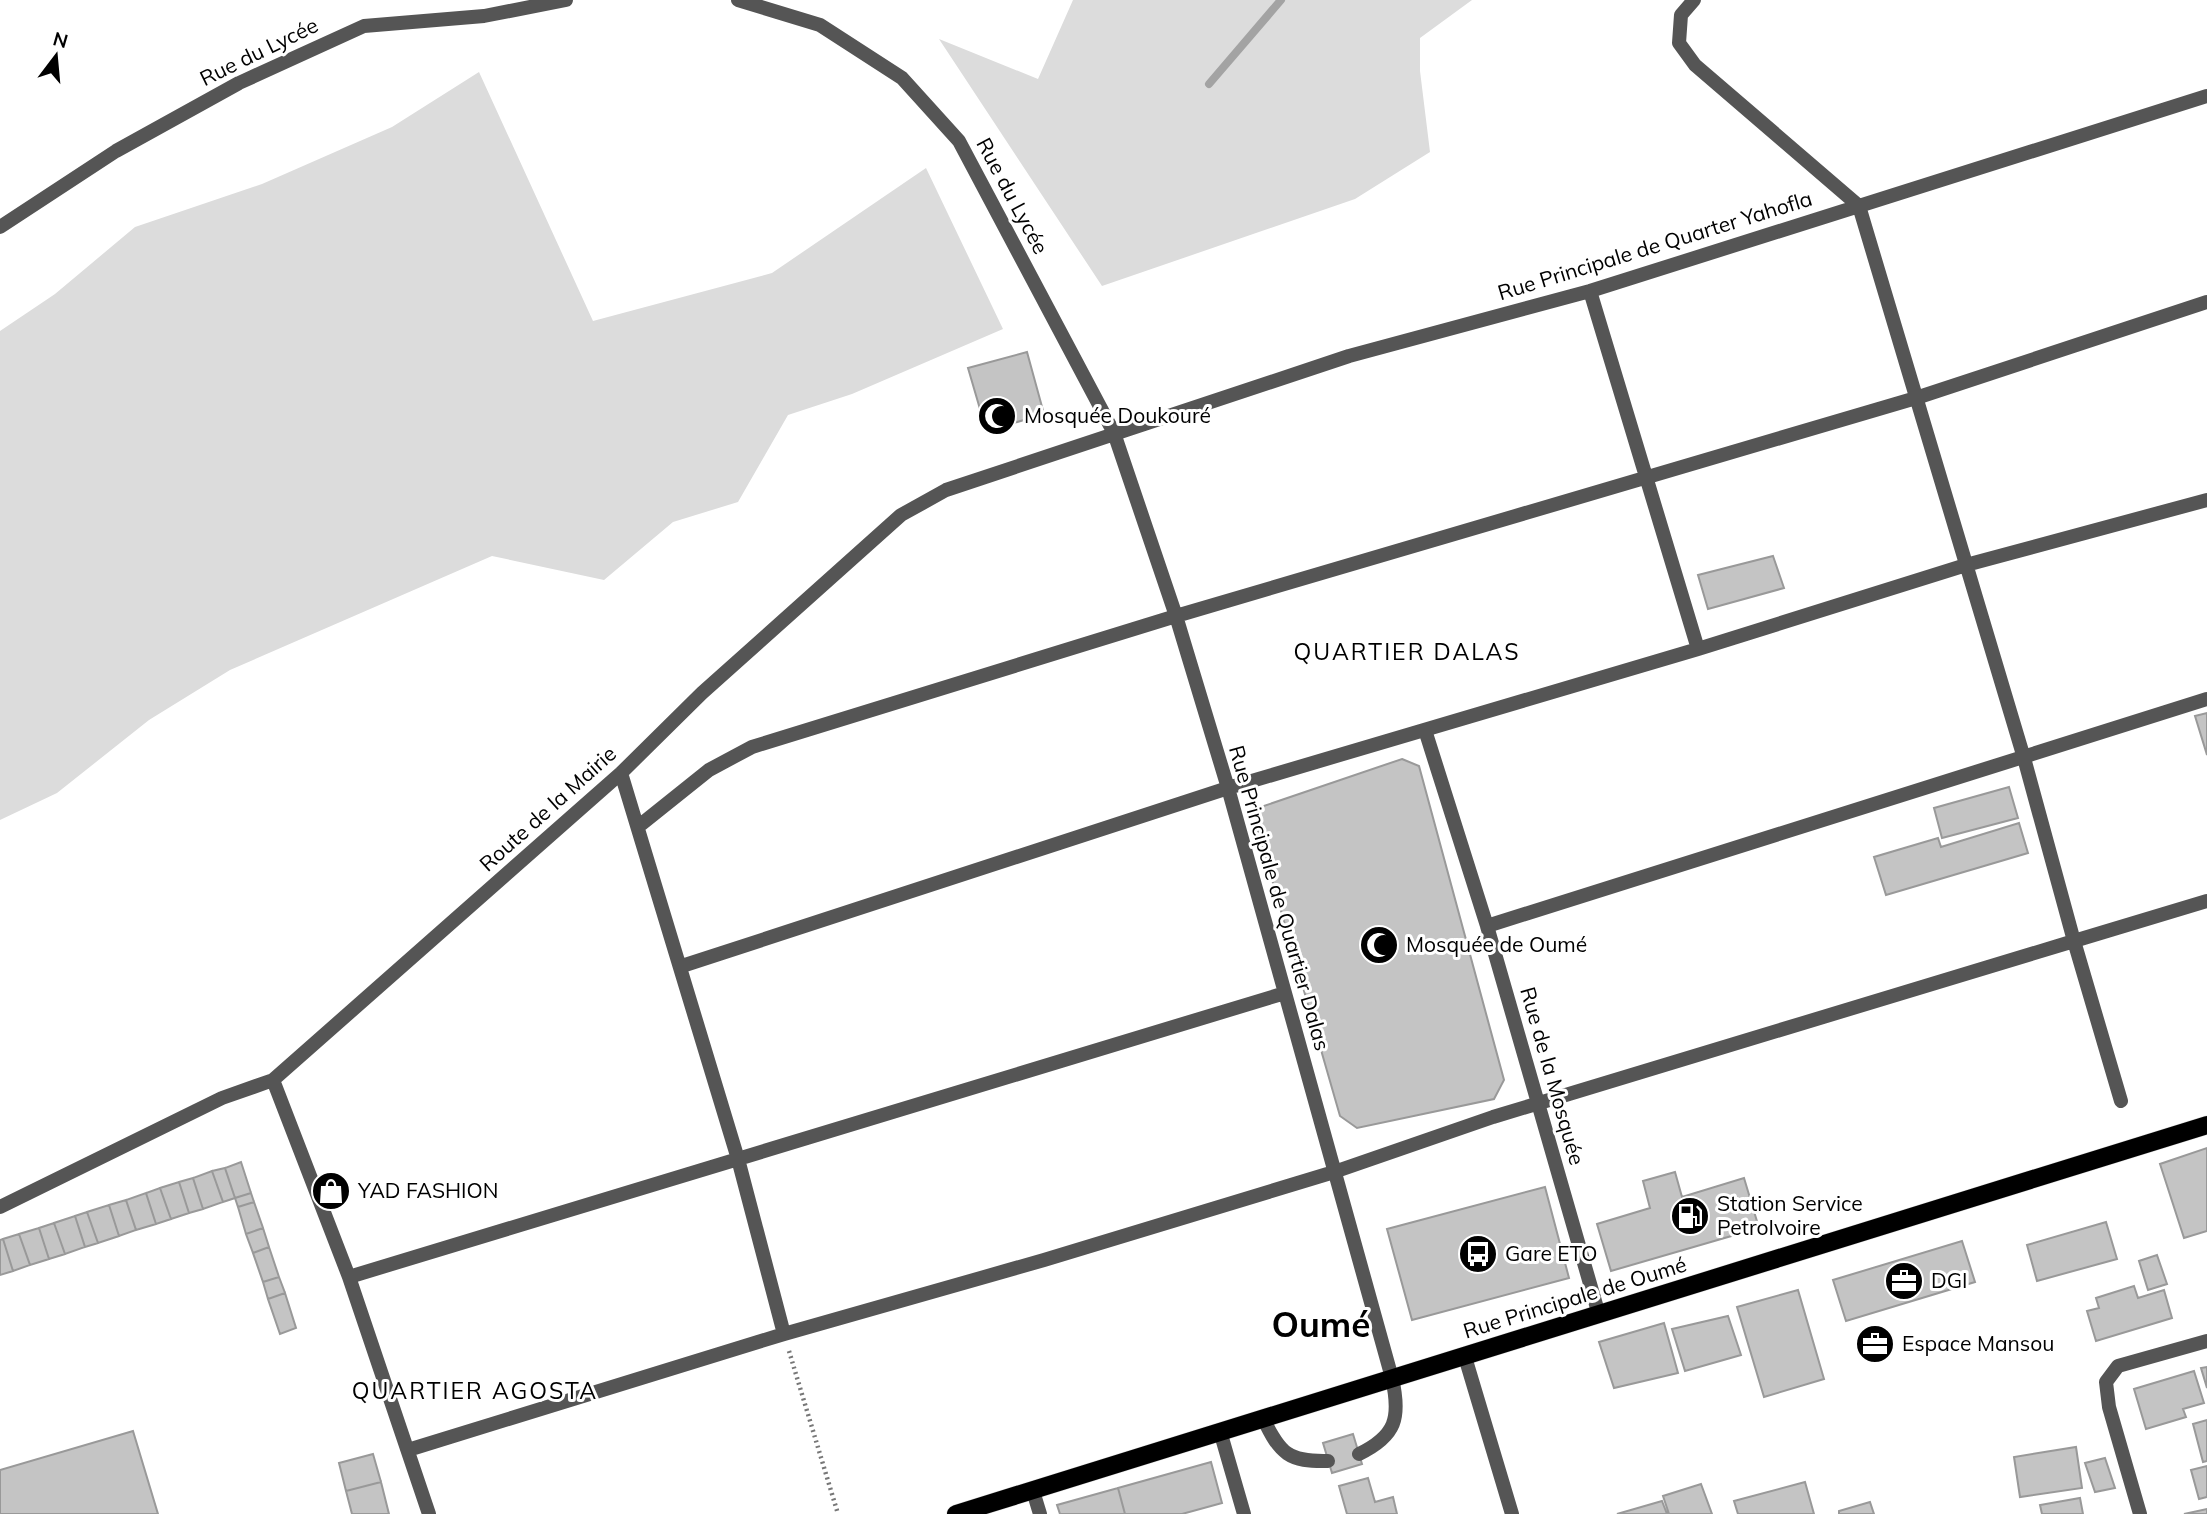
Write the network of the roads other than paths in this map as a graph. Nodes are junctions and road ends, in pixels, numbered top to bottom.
1 (566, 0) edge
2 (738, 0) edge
3 (1694, 0) edge
4 (2207, 96) edge
5 (1859, 206) junction
6 (0, 227) edge
7 (1590, 291) junction
8 (2207, 302) edge
9 (1916, 398) junction
10 (1114, 433) junction
11 (1647, 479) junction
12 (2207, 500) edge
13 (1966, 565) junction
14 (1176, 616) junction
15 (1699, 649) junction
16 (2207, 699) edge
17 (1425, 730) junction
18 (2024, 758) junction
19 (621, 773) junction
20 (1227, 789) junction
21 (639, 826) junction
22 (2207, 901) edge
23 (1487, 926) junction
24 (2074, 942) junction
25 (682, 966) junction
26 (1285, 993) junction
27 (273, 1080) junction
28 (2121, 1101) dead end
29 (1539, 1106) junction
30 (2207, 1125) edge
31 (738, 1159) junction
32 (1334, 1172) junction
33 (0, 1207) edge
34 (349, 1278) junction
35 (1599, 1315) junction
36 (784, 1334) junction
37 (2207, 1341) edge
38 (1465, 1357) junction
39 (1392, 1378) junction
40 (1263, 1418) junction
41 (1220, 1431) junction
42 (408, 1450) junction
43 (1359, 1454) dead end
44 (1328, 1461) dead end
45 (1033, 1491) junction
46 (429, 1514) edge
47 (956, 1514) edge
48 (1040, 1514) edge
49 (1244, 1514) edge
50 (1513, 1514) edge
51 (2140, 1514) edge

1 - 6 street, Rue du Lycée
2 - 10 street, Rue du Lycée
3 - 5 street
4 - 5 street, Rue Principale de Quarter Yahofla
5 - 7 street, Rue Principale de Quarter Yahofla
5 - 9 street
7 - 10 street, Rue Principale de Quarter Yahofla
7 - 11 street
8 - 9 street
9 - 11 street
9 - 13 street
10 - 14 street, Rue Principale de Quartier Dalas
10 - 19 street, Route de la Mairie
11 - 14 street
11 - 15 street
12 - 13 street
13 - 15 street
13 - 18 street
14 - 20 street, Rue Principale de Quartier Dalas
14 - 21 street
15 - 17 street
16 - 18 street
17 - 20 street
17 - 23 street, Rue de la Mosquée
18 - 23 street
18 - 24 street
19 - 21 street
19 - 27 street, Route de la Mairie
20 - 25 street
20 - 26 street, Rue Principale de Quartier Dalas
21 - 25 street
22 - 24 street
23 - 29 street, Rue de la Mosquée
24 - 28 street
24 - 29 street
25 - 31 street
26 - 31 street
26 - 32 street, Rue Principale de Quartier Dalas
27 - 33 street, Route de la Mairie
27 - 34 street
29 - 32 street
29 - 35 street, Rue de la Mosquée
30 - 35 main road, Rue Principale de Oumé
31 - 34 street
31 - 36 street
32 - 36 street
32 - 39 street, Rue Principale de Quartier Dalas
34 - 42 street
35 - 38 main road, Rue Principale de Oumé
36 - 42 street
37 - 51 street
38 - 39 main road, Rue Principale de Oumé
38 - 50 street
39 - 40 main road, Rue Principale de Oumé
39 - 43 street, Rue Principale de Quartier Dalas
40 - 41 main road, Rue Principale de Oumé
40 - 44 street
41 - 45 main road, Rue Principale de Oumé
41 - 49 street
42 - 46 street
45 - 47 main road, Rue Principale de Oumé
45 - 48 street

